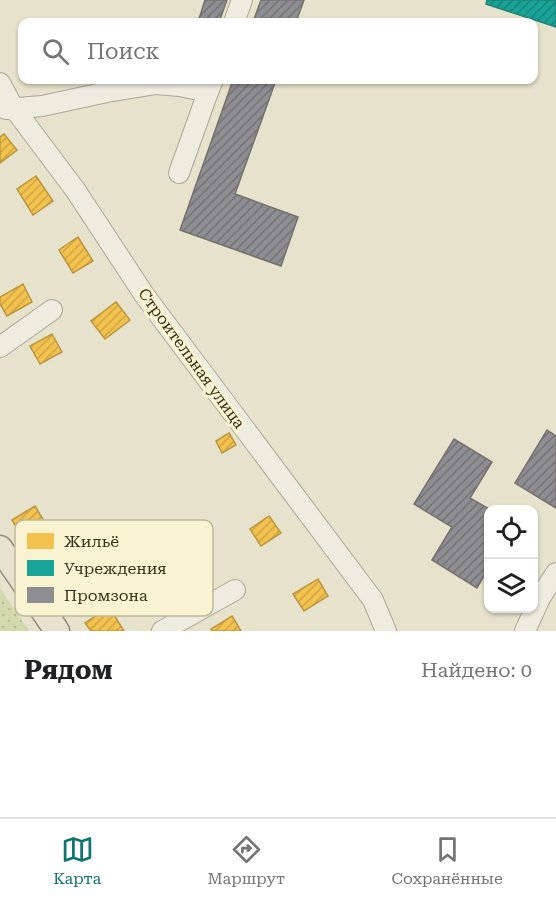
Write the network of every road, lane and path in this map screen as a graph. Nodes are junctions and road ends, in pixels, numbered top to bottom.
1 (242, 0) edge
2 (235, 18) edge
3 (0, 83) edge
4 (211, 86) edge
5 (7, 109) edge
6 (179, 173) dead end
7 (52, 310) dead end
8 (0, 347) edge
9 (0, 548) edge
10 (15, 570) edge
11 (556, 573) edge
12 (235, 590) dead end
13 (213, 602) edge
14 (47, 616) edge
15 (189, 616) edge
16 (57, 631) edge
17 (162, 631) edge
18 (386, 631) edge
19 (525, 631) edge

1 - 2 street
3 - 5 street, Строительная улица
4 - 5 street
4 - 6 street
5 - 18 street, Строительная улица
7 - 8 street
9 - 10 main road
11 - 19 street
12 - 13 street
14 - 16 main road
15 - 17 street

